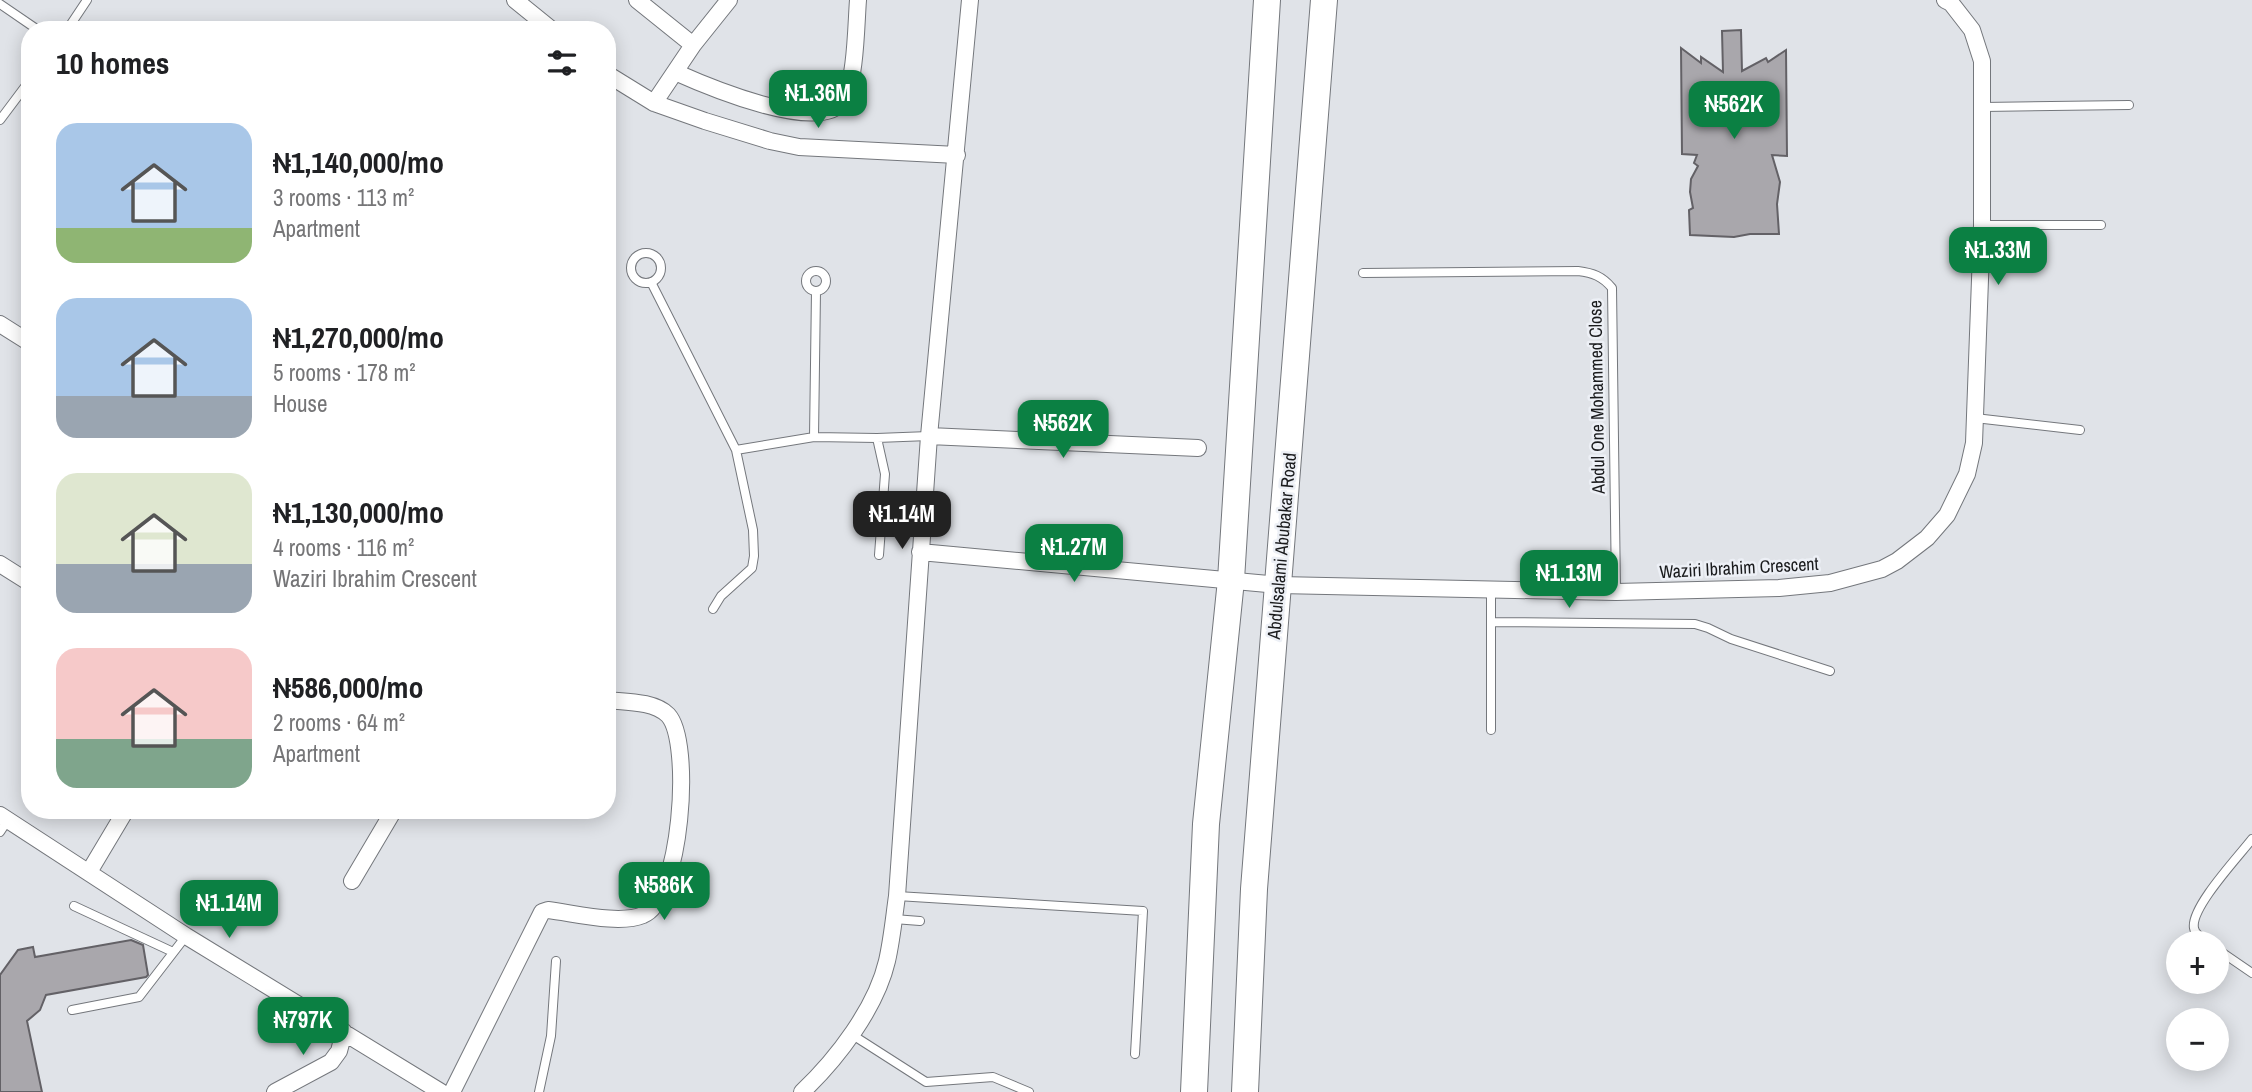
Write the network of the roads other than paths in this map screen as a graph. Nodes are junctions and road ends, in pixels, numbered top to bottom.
1 (87, 0) edge
2 (515, 0) edge
3 (637, 0) edge
4 (729, 0) edge
5 (858, 0) edge
6 (970, 0) edge
7 (1267, 0) edge
8 (1324, 0) edge
9 (1945, 0) edge
10 (0, 4) edge
11 (25, 21) edge
12 (73, 21) edge
13 (541, 21) edge
14 (693, 45) junction
15 (675, 72) junction
16 (616, 80) edge
17 (21, 92) edge
18 (654, 103) junction
19 (2129, 105) dead end
20 (1983, 107) junction
21 (0, 120) edge
22 (957, 155) junction
23 (1982, 225) junction
24 (2101, 225) dead end
25 (1363, 273) dead end
26 (651, 282) dead end
27 (816, 291) dead end
28 (0, 324) edge
29 (21, 337) edge
30 (1975, 418) junction
31 (2080, 430) dead end
32 (814, 436) junction
33 (929, 436) junction
34 (877, 438) junction
35 (1198, 448) dead end
36 (736, 450) junction
37 (920, 552) junction
38 (879, 555) dead end
39 (0, 564) edge
40 (21, 577) edge
41 (1231, 580) junction
42 (1279, 585) junction
43 (1491, 589) junction
44 (1616, 592) junction
45 (713, 609) dead end
46 (1491, 622) junction
47 (1830, 671) dead end
48 (616, 700) edge
49 (1491, 730) dead end
50 (120, 819) edge
51 (389, 819) edge
52 (3, 822) edge
53 (2252, 839) edge
54 (89, 872) junction
55 (352, 881) dead end
56 (897, 896) junction
57 (74, 906) dead end
58 (894, 919) junction
59 (920, 921) dead end
60 (2196, 931) edge
61 (186, 936) junction
62 (173, 952) junction
63 (2229, 957) edge
64 (556, 961) dead end
65 (2252, 973) edge
66 (72, 1010) dead end
67 (344, 1032) junction
68 (851, 1034) junction
69 (1135, 1054) dead end
70 (433, 1090) edge
71 (275, 1092) edge
72 (452, 1092) edge
73 (539, 1092) edge
74 (802, 1092) edge
75 (1029, 1092) edge
76 (1194, 1092) edge
77 (1245, 1092) edge

1 - 12 lane
2 - 13 street
3 - 14 street
4 - 14 street
5 - 15 street
6 - 22 street
7 - 41 main road
8 - 42 main road, Abdulsalami Abubakar Road
9 - 20 street, Waziri Ibrahim Crescent
10 - 11 lane
14 - 15 street
15 - 18 street
16 - 18 street
17 - 21 lane
18 - 22 street
19 - 20 lane
20 - 23 street, Waziri Ibrahim Crescent
22 - 33 street
23 - 24 lane
23 - 30 street, Waziri Ibrahim Crescent
25 - 44 lane, Abdul One Mohammed Close
26 - 36 lane
27 - 32 lane
28 - 29 street
30 - 31 lane
30 - 44 street, Waziri Ibrahim Crescent
32 - 34 lane
32 - 36 lane
33 - 34 lane
33 - 35 street
33 - 37 street
34 - 38 lane
36 - 45 lane
37 - 41 street, Waziri Ibrahim Crescent
37 - 56 street
39 - 40 street
41 - 42 street, Waziri Ibrahim Crescent
41 - 76 main road
42 - 43 street, Waziri Ibrahim Crescent
42 - 77 main road, Abdulsalami Abubakar Road
43 - 44 street, Waziri Ibrahim Crescent
43 - 46 lane
46 - 47 lane
46 - 49 lane
48 - 72 street
50 - 54 street
51 - 55 street
52 - 54 street
53 - 60 lane
54 - 61 street
56 - 58 street
56 - 69 lane
57 - 62 lane
58 - 59 lane
58 - 68 street
61 - 62 lane
61 - 67 street
62 - 66 lane
63 - 65 lane
64 - 73 lane
67 - 70 street
67 - 71 street
68 - 74 street
68 - 75 lane

